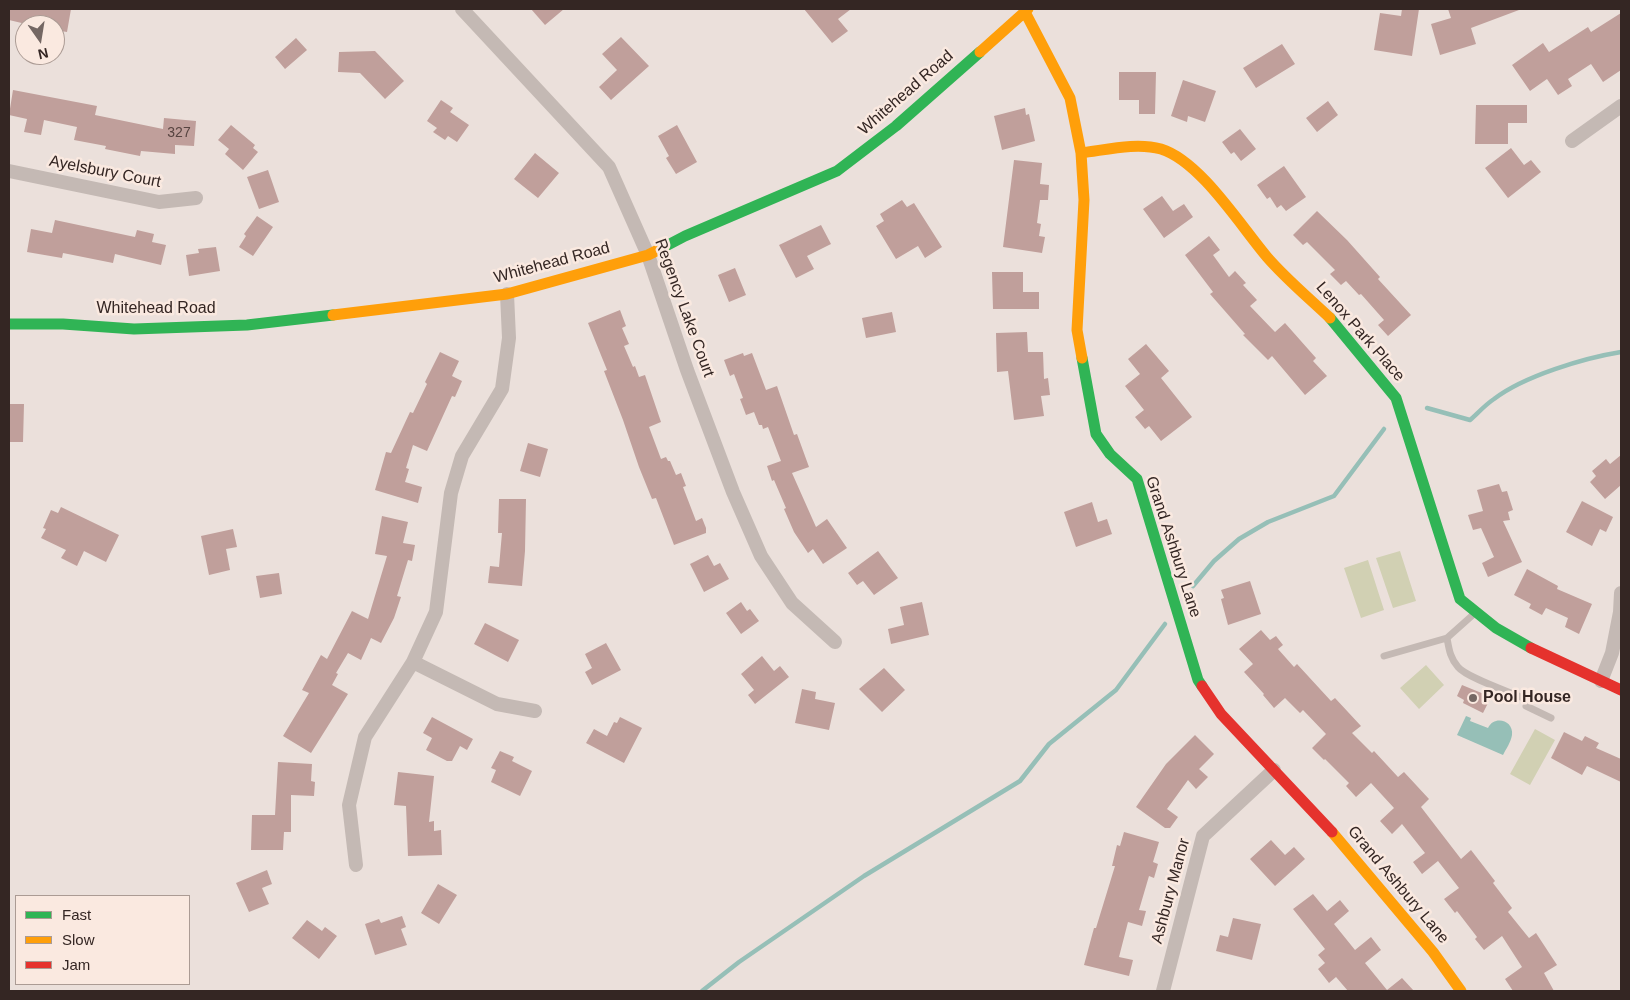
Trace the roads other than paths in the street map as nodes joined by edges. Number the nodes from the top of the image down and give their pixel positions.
1 (462, 9) edge
2 (1026, 11) edge
3 (1621, 106) edge
4 (1572, 140) dead end
5 (1081, 153) junction
6 (9, 171) edge
7 (196, 198) dead end
8 (648, 255) junction
9 (507, 294) junction
10 (9, 324) edge
11 (1621, 594) edge
12 (1475, 613) junction
13 (1447, 638) junction
14 (835, 642) dead end
15 (1384, 656) dead end
16 (413, 662) junction
17 (1601, 681) junction
18 (1621, 690) edge
19 (535, 711) dead end
20 (1551, 718) dead end
21 (1274, 770) junction
22 (356, 865) dead end
23 (1163, 991) edge
24 (1461, 991) edge

1 - 8 street, Regency Lake Court
2 - 5 street, Grand Ashbury Lane
2 - 8 street, Whitehead Road
3 - 4 street
5 - 12 street, Lenox Park Place
5 - 21 street, Grand Ashbury Lane
6 - 7 street, Ayelsbury Court
8 - 9 street, Whitehead Road
8 - 14 street, Regency Lake Court
9 - 10 street, Whitehead Road
9 - 16 street
11 - 17 street
12 - 13 lane
12 - 17 street, Lenox Park Place
13 - 15 lane
13 - 20 lane
16 - 19 street
16 - 22 street
17 - 18 street, Lenox Park Place
21 - 23 street, Ashbury Manor
21 - 24 street, Grand Ashbury Lane

